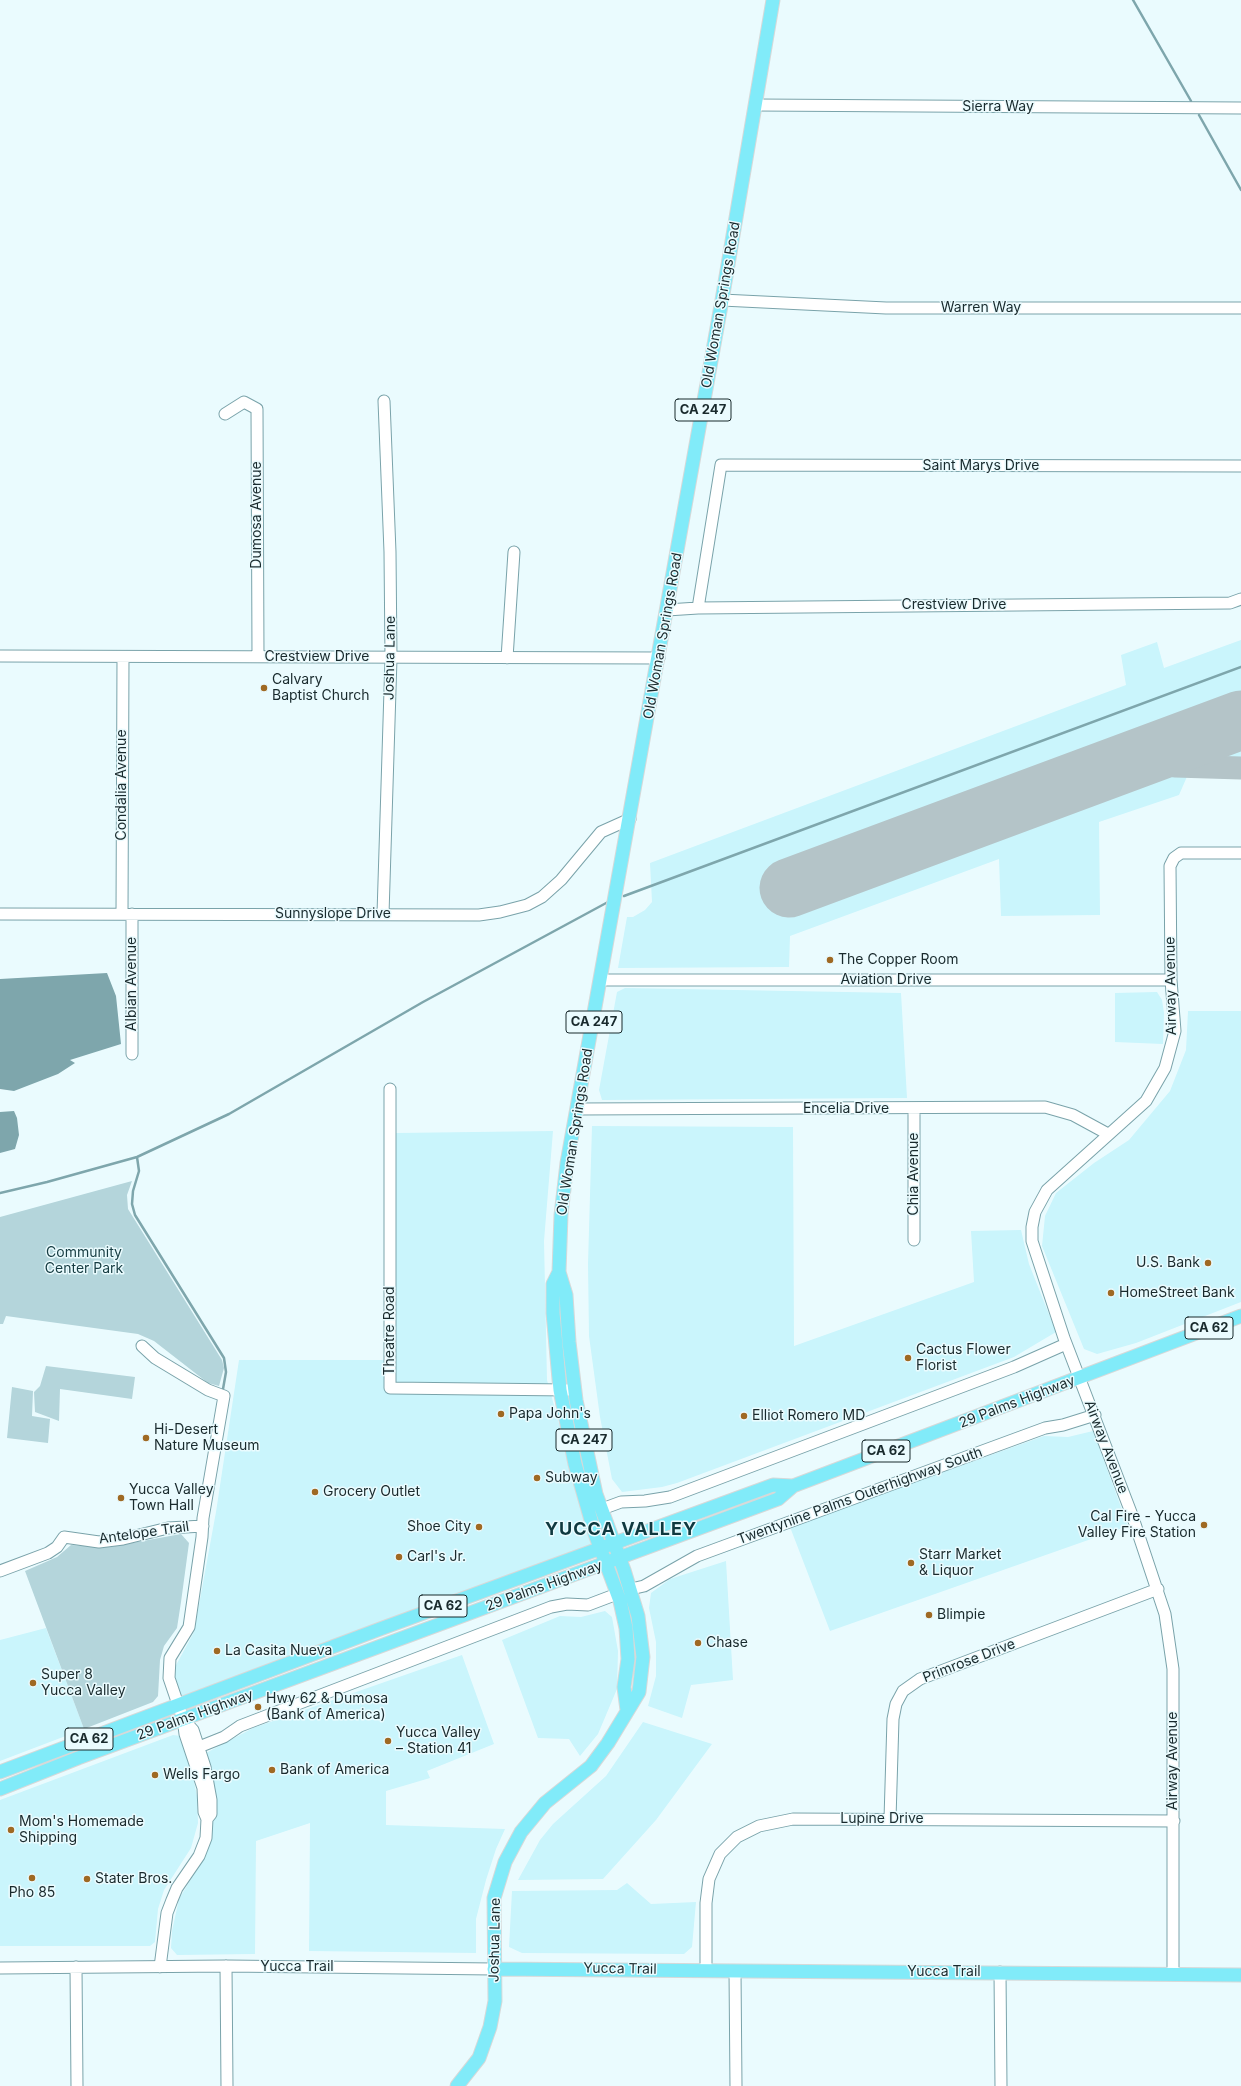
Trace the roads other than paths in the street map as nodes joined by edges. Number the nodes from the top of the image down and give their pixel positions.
1 (772, 0) edge
2 (756, 105) junction
3 (1241, 108) edge
4 (722, 300) junction
5 (1241, 308) edge
6 (384, 401) dead end
7 (225, 414) dead end
8 (1241, 466) edge
9 (514, 552) dead end
10 (1241, 599) edge
11 (698, 608) junction
12 (667, 610) junction
13 (0, 656) edge
14 (123, 657) junction
15 (258, 657) junction
16 (391, 658) junction
17 (507, 658) junction
18 (659, 658) junction
19 (630, 819) junction
20 (1241, 853) edge
21 (0, 914) edge
22 (127, 914) junction
23 (382, 914) junction
24 (601, 980) junction
25 (1171, 980) junction
26 (132, 1054) dead end
27 (390, 1089) dead end
28 (914, 1108) junction
29 (578, 1109) junction
30 (1108, 1134) junction
31 (914, 1240) dead end
32 (559, 1272) junction
33 (1241, 1316) edge
34 (1066, 1344) junction
35 (142, 1346) dead end
36 (1079, 1378) junction
37 (560, 1390) junction
38 (574, 1390) junction
39 (1095, 1415) junction
40 (793, 1486) junction
41 (602, 1509) junction
42 (203, 1526) junction
43 (614, 1544) junction
44 (601, 1548) junction
45 (620, 1558) junction
46 (607, 1563) junction
47 (0, 1571) edge
48 (1158, 1589) junction
49 (631, 1590) junction
50 (617, 1594) junction
51 (178, 1706) junction
52 (627, 1710) junction
53 (183, 1719) junction
54 (199, 1747) junction
55 (0, 1772) edge
56 (0, 1788) edge
57 (207, 1819) junction
58 (890, 1819) junction
59 (1174, 1820) junction
60 (226, 1966) junction
61 (76, 1967) junction
62 (160, 1967) junction
63 (0, 1968) edge
64 (494, 1969) junction
65 (706, 1970) junction
66 (735, 1971) junction
67 (1000, 1972) junction
68 (1173, 1974) junction
69 (1241, 1975) edge
70 (77, 2086) edge
71 (227, 2086) edge
72 (457, 2086) edge
73 (736, 2086) edge
74 (1001, 2086) edge

1 - 2 main road, Old Woman Springs Road / CA 247
2 - 3 street, Sierra Way
2 - 4 main road, Old Woman Springs Road / CA 247
4 - 5 street, Warren Way
4 - 12 main road, Old Woman Springs Road / CA 247
6 - 16 street, Joshua Lane
7 - 15 street, Dumosa Avenue
8 - 11 street, Saint Marys Drive
9 - 17 street
10 - 11 street, Crestview Drive
11 - 12 street, Crestview Drive
12 - 18 main road, Old Woman Springs Road / CA 247
13 - 14 street, Crestview Drive
14 - 15 street, Crestview Drive
14 - 22 street, Condalia Avenue
15 - 16 street, Crestview Drive
16 - 17 street, Crestview Drive
16 - 23 street, Joshua Lane
17 - 18 street, Crestview Drive
18 - 19 main road, Old Woman Springs Road / CA 247
19 - 23 street, Sunnyslope Drive
19 - 24 main road, Old Woman Springs Road / CA 247
20 - 25 street, Airway Avenue
21 - 22 street, Sunnyslope Drive
22 - 23 street, Sunnyslope Drive
22 - 26 street, Albian Avenue
24 - 25 street, Aviation Drive
24 - 29 main road, Old Woman Springs Road / CA 247
25 - 30 street, Airway Avenue
27 - 37 street, Theatre Road
28 - 29 street, Encelia Drive
28 - 30 street, Encelia Drive
28 - 31 street, Chia Avenue
29 - 32 main road, Old Woman Springs Road / CA 247
30 - 34 street, Airway Avenue
32 - 37 main road, Old Woman Springs Road / CA 247
32 - 38 main road, Old Woman Springs Road / CA 247
33 - 36 main road, 29 Palms Highway / CA 62
34 - 36 street, Airway Avenue
34 - 41 street
35 - 42 street
36 - 39 street, Airway Avenue
36 - 40 main road, 29 Palms Highway / CA 62
37 - 38 street, Theatre Road
37 - 44 main road, Old Woman Springs Road / CA 247
38 - 41 main road, Old Woman Springs Road / CA 247
39 - 48 street, Airway Avenue
39 - 49 street, Twentynine Palms Outerhighway South
40 - 43 main road, 29 Palms Highway / CA 62
40 - 45 main road, 29 Palms Highway / CA 62
41 - 43 main road, Old Woman Springs Road / CA 247
42 - 47 street, Antelope Trail
42 - 51 street
43 - 44 main road, 29 Palms Highway / CA 62
43 - 45 main road, Old Woman Springs Road / CA 247
44 - 46 main road, Old Woman Springs Road / CA 247
44 - 51 main road, 29 Palms Highway / CA 62
45 - 46 main road, 29 Palms Highway / CA 62
45 - 49 main road, Joshua Lane
46 - 50 main road
46 - 53 main road, 29 Palms Highway / CA 62
48 - 58 street, Primrose Drive
48 - 59 street, Airway Avenue
49 - 52 main road, Joshua Lane
50 - 52 main road
50 - 54 street
51 - 53 street
51 - 55 main road, 29 Palms Highway / CA 62
52 - 64 main road, Joshua Lane
53 - 54 street
53 - 56 main road, 29 Palms Highway / CA 62
53 - 57 street
54 - 57 street
57 - 62 street
58 - 59 street, Lupine Drive
58 - 65 street, Lupine Drive
59 - 68 street, Airway Avenue
60 - 62 street, Yucca Trail
60 - 64 street, Yucca Trail
60 - 71 street
61 - 62 street, Yucca Trail
61 - 63 street, Yucca Trail
61 - 70 street
64 - 65 main road, Yucca Trail
64 - 72 main road, Joshua Lane
65 - 66 main road, Yucca Trail
66 - 67 main road, Yucca Trail
66 - 73 street
67 - 68 main road, Yucca Trail
67 - 74 street
68 - 69 main road, Yucca Trail

